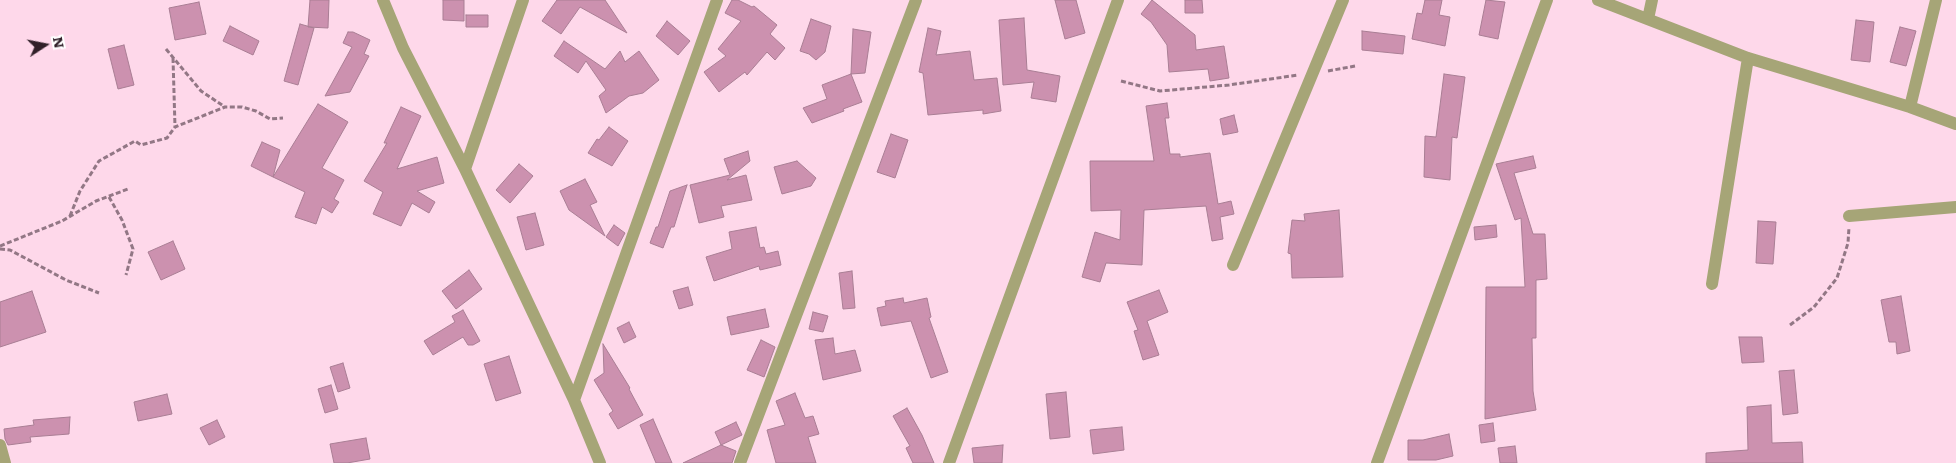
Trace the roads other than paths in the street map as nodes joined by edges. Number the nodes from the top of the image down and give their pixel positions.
1 (383, 0) edge
2 (523, 0) edge
3 (717, 0) edge
4 (916, 0) edge
5 (1118, 0) edge
6 (1343, 0) edge
7 (1548, 0) edge
8 (1598, 0) edge
9 (1652, 0) edge
10 (1936, 0) edge
11 (1648, 19) junction
12 (1748, 58) junction
13 (1910, 108) junction
14 (1956, 124) edge
15 (465, 169) junction
16 (1956, 207) edge
17 (1849, 216) road end
18 (1232, 265) dead end
19 (1712, 284) dead end
20 (574, 400) junction
21 (0, 445) edge
22 (5, 463) edge
23 (600, 463) edge
24 (740, 463) edge
25 (949, 463) edge
26 (1377, 463) edge

1 - 15 street
2 - 15 street
3 - 20 street
4 - 24 street
5 - 25 street
6 - 18 street
7 - 26 street
8 - 11 street
9 - 11 street
10 - 13 street
11 - 12 street
12 - 13 street
12 - 19 street
13 - 14 street
15 - 20 street
16 - 17 street
20 - 23 street
21 - 22 street

